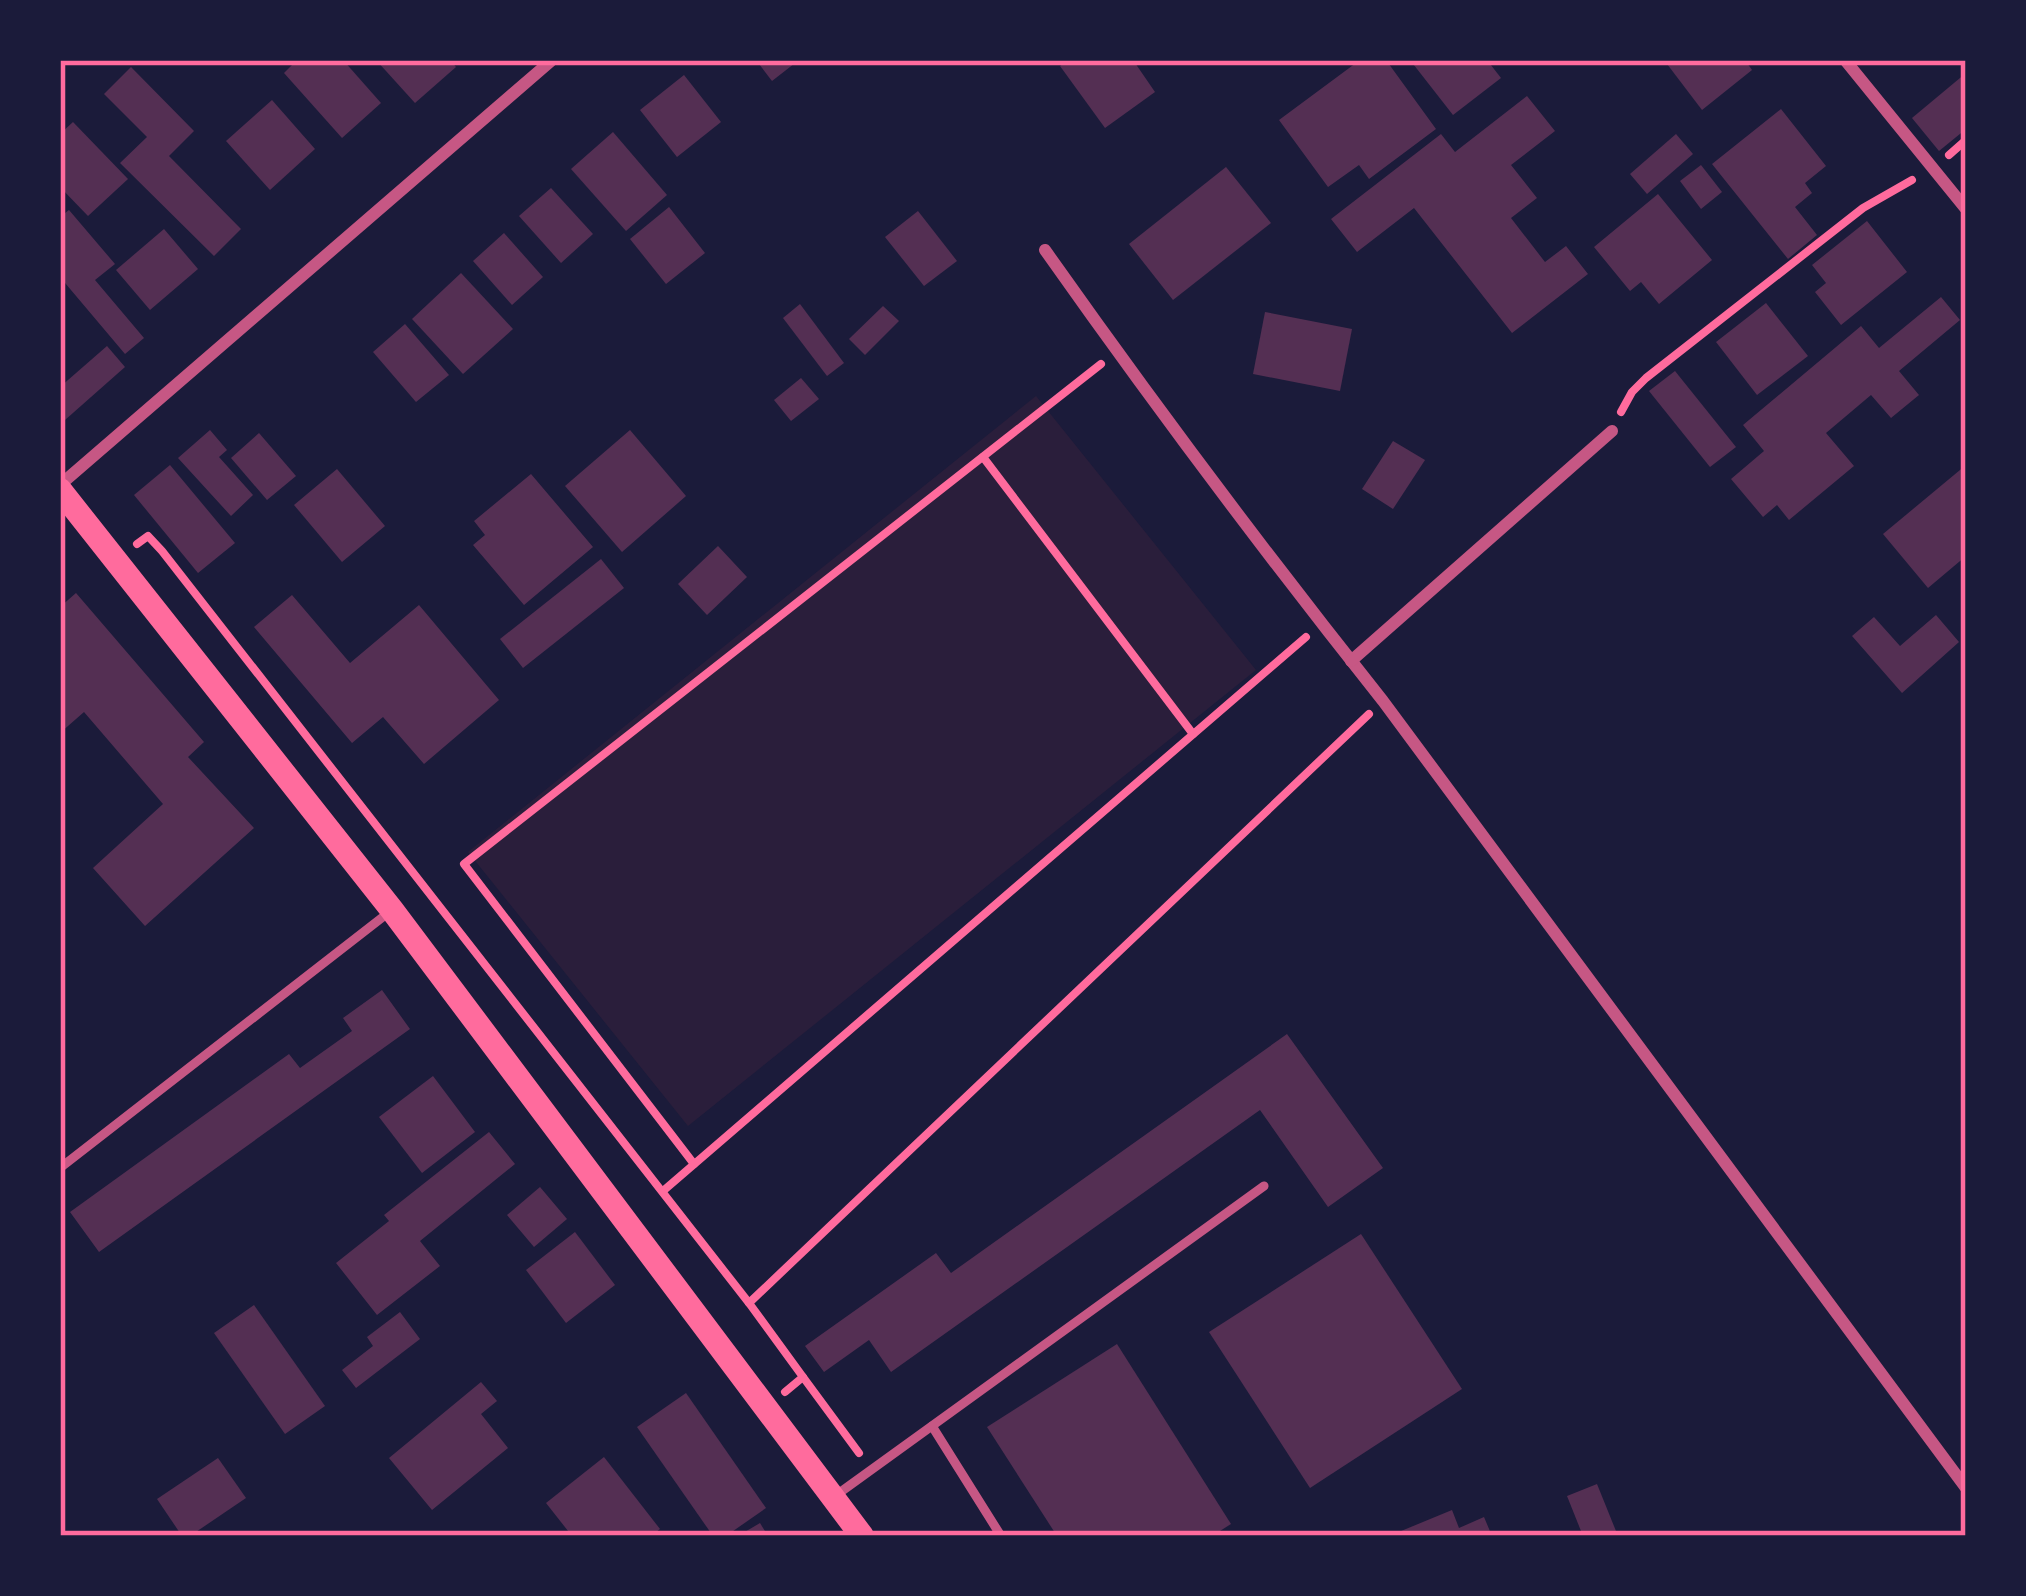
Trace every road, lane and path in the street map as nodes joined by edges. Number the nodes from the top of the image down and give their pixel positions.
1 (552, 60) edge
2 (1845, 60) edge
3 (1966, 140) edge
4 (1933, 169) junction
5 (1966, 209) edge
6 (1045, 250) dead end
7 (1117, 352) junction
8 (1612, 431) joint
9 (983, 457) junction
10 (60, 487) edge
11 (118, 561) junction
12 (1321, 625) junction
13 (1351, 661) junction
14 (1383, 701) junction
15 (1193, 734) junction
16 (392, 910) junction
17 (694, 1163) junction
18 (60, 1168) edge
19 (1264, 1186) dead end
20 (663, 1191) junction
21 (749, 1303) junction
22 (803, 1378) junction
23 (767, 1406) junction
24 (932, 1426) junction
25 (872, 1470) junction
26 (1966, 1488) edge
27 (835, 1496) junction
28 (862, 1536) edge
29 (1001, 1536) edge

1 - 10 street
2 - 4 street
3 - 4 path
4 - 5 street
4 - 8 path
6 - 7 street
7 - 9 path
7 - 12 street
8 - 13 street
9 - 15 path
9 - 17 path
10 - 11 main road
11 - 16 main road
11 - 20 path
12 - 13 street
12 - 15 path
13 - 14 street
14 - 21 path
14 - 26 street
15 - 17 path
16 - 18 lane
16 - 23 main road
17 - 20 path
19 - 24 lane
20 - 21 path
21 - 22 path
22 - 23 path
22 - 25 path
23 - 27 main road
24 - 25 lane
24 - 29 lane
25 - 27 lane
27 - 28 main road

